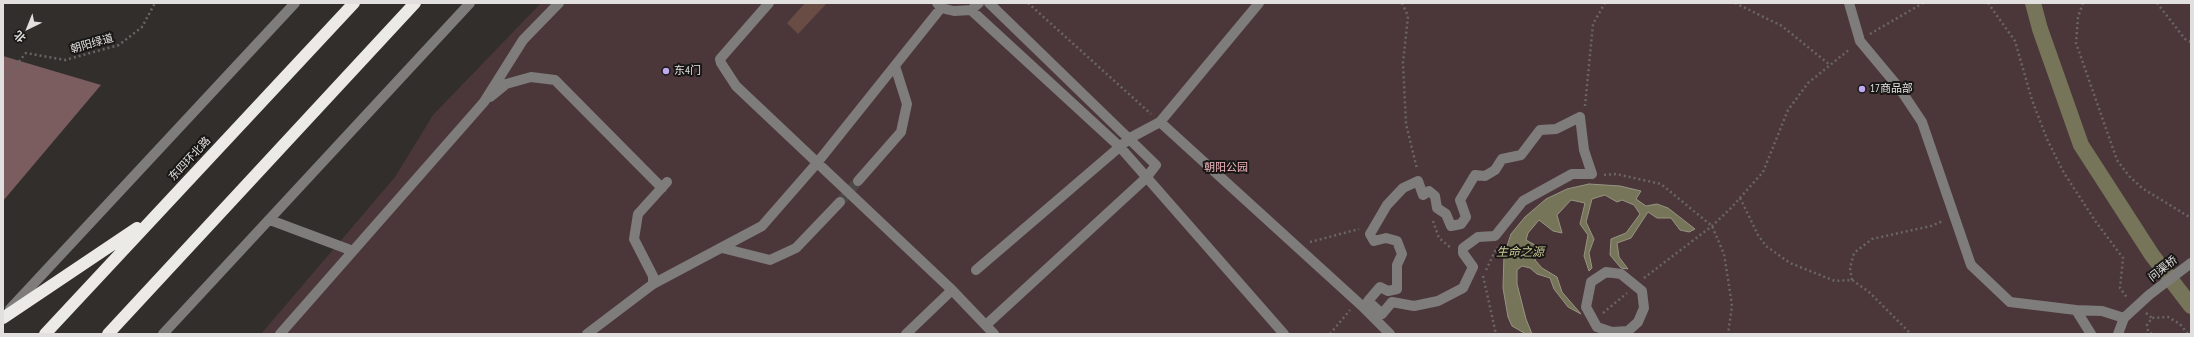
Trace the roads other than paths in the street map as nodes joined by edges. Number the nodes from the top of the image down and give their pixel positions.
1 (295, 3) edge
2 (354, 3) edge
3 (416, 3) edge
4 (470, 3) edge
5 (560, 3) edge
6 (769, 3) edge
7 (978, 3) edge
8 (989, 3) edge
9 (1259, 3) edge
10 (1849, 3) edge
11 (939, 5) edge
12 (970, 10) junction
13 (895, 66) junction
14 (484, 102) junction
15 (1160, 122) junction
16 (1130, 138) junction
17 (1120, 147) junction
18 (817, 162) junction
19 (1146, 178) junction
20 (858, 181) tunnel mouth
21 (840, 202) tunnel mouth
22 (154, 216) junction
23 (270, 220) junction
24 (722, 248) junction
25 (353, 251) junction
26 (2191, 263) edge
27 (1473, 267) joint
28 (976, 270) dead end
29 (653, 284) junction
30 (1636, 285) joint
31 (952, 290) junction
32 (2076, 310) junction
33 (3, 318) edge
34 (2124, 318) junction
35 (986, 325) junction
36 (1277, 332) edge
37 (46, 334) edge
38 (108, 334) edge
39 (163, 334) edge
40 (280, 334) edge
41 (587, 334) edge
42 (906, 334) edge
43 (994, 334) edge
44 (1390, 334) edge
45 (2091, 334) edge
46 (2118, 334) edge

1 - 33 street
2 - 22 highway, 东四环北路
3 - 38 highway
4 - 23 street
5 - 14 street
6 - 18 street
7 - 12 street
8 - 16 street
9 - 15 street
10 - 32 street
11 - 12 street
11 - 13 street
12 - 17 street
13 - 18 street
13 - 20 street
14 - 25 street
14 - 29 street
15 - 16 street
15 - 44 street
16 - 17 street
16 - 19 street
17 - 19 street
17 - 28 street
18 - 24 street
18 - 31 street
19 - 35 street
19 - 36 street
21 - 24 street
22 - 33 highway
22 - 37 highway, 东四环北路
23 - 25 street
23 - 39 street
24 - 29 street
25 - 40 street
26 - 34 street, 问渠桥
27 - 27 street
29 - 41 street
30 - 30 street
31 - 35 street
31 - 42 street
32 - 34 street
32 - 45 street
34 - 46 street
35 - 43 street

